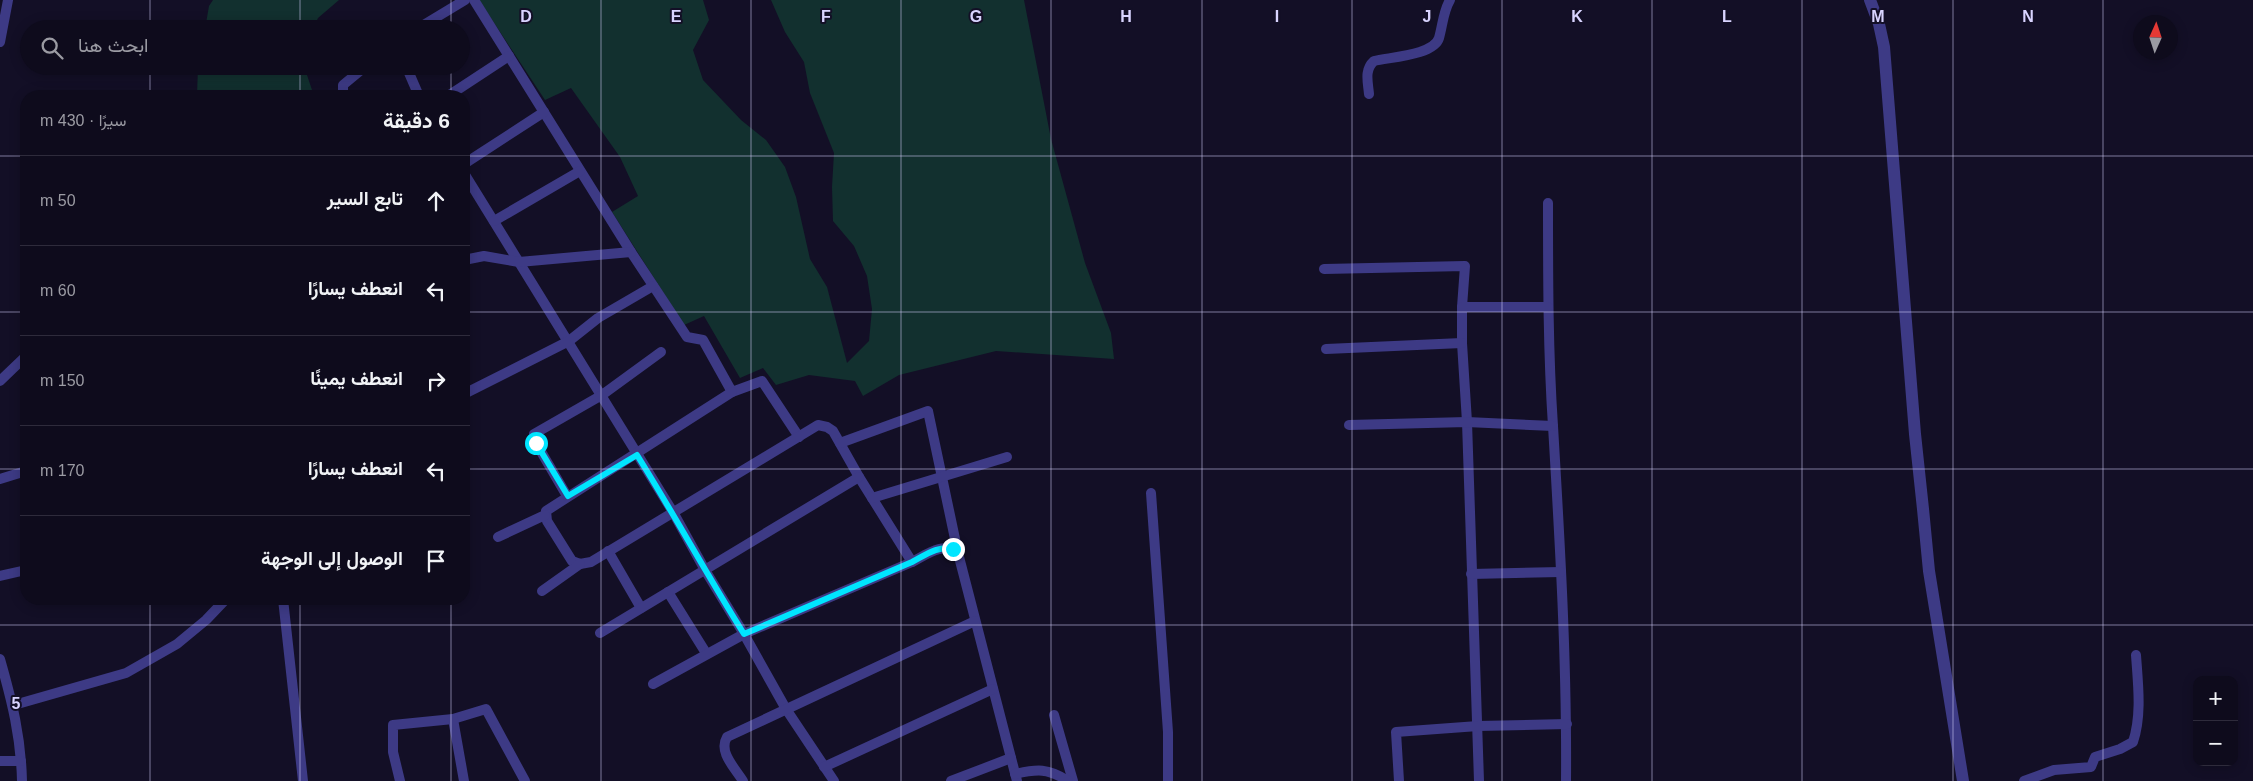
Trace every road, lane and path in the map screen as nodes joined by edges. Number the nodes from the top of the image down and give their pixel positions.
1 (8, 0) edge
2 (466, 0) edge
3 (474, 0) edge
4 (1450, 0) edge
5 (1870, 0) edge
6 (432, 20) edge
7 (0, 42) edge
8 (509, 56) junction
9 (356, 75) edge
10 (410, 75) edge
11 (344, 90) edge
12 (416, 90) edge
13 (457, 90) edge
14 (1369, 94) dead end
15 (544, 112) junction
16 (470, 160) edge
17 (580, 171) junction
18 (470, 183) edge
19 (1548, 203) dead end
20 (494, 221) junction
21 (631, 252) junction
22 (470, 259) edge
23 (519, 262) junction
24 (1324, 269) dead end
25 (653, 286) junction
26 (1462, 307) junction
27 (1548, 307) junction
28 (569, 341) junction
29 (1462, 343) junction
30 (1326, 349) dead end
31 (661, 352) dead end
32 (20, 362) edge
33 (0, 381) edge
34 (470, 391) edge
35 (732, 392) junction
36 (602, 395) junction
37 (1468, 422) junction
38 (1349, 425) dead end
39 (1553, 426) junction
40 (799, 437) junction
41 (840, 442) junction
42 (637, 455) junction
43 (1007, 457) dead end
44 (20, 473) edge
45 (859, 477) junction
46 (942, 478) junction
47 (0, 480) edge
48 (1151, 493) dead end
49 (568, 496) junction
50 (872, 498) junction
51 (673, 512) junction
52 (545, 515) junction
53 (498, 538) dead end
54 (608, 552) junction
55 (958, 553) junction
56 (912, 562) junction
57 (580, 564) junction
58 (705, 570) junction
59 (20, 571) edge
60 (1561, 572) junction
61 (1471, 574) junction
62 (0, 576) edge
63 (542, 591) dead end
64 (668, 592) junction
65 (220, 605) edge
66 (284, 605) edge
67 (641, 608) junction
68 (975, 621) junction
69 (600, 632) dead end
70 (744, 634) junction
71 (706, 653) junction
72 (2136, 656) dead end
73 (0, 659) edge
74 (653, 684) dead end
75 (993, 689) junction
76 (14, 705) junction
77 (786, 709) junction
78 (1054, 715) dead end
79 (453, 719) junction
80 (1567, 724) junction
81 (1478, 726) junction
82 (1011, 758) junction
83 (21, 761) junction
84 (0, 762) edge
85 (824, 766) junction
86 (1016, 778) edge
87 (22, 781) edge
88 (303, 781) edge
89 (400, 781) edge
90 (464, 781) edge
91 (525, 781) edge
92 (744, 781) edge
93 (834, 781) edge
94 (951, 781) edge
95 (1068, 781) edge
96 (1073, 781) edge
97 (1168, 781) edge
98 (1399, 781) edge
99 (1479, 781) edge
100 (1566, 781) edge
101 (1963, 781) edge
102 (2024, 781) edge

1 - 7 street
2 - 6 street
3 - 8 street
4 - 14 street
5 - 101 street
8 - 13 street
8 - 15 street
9 - 11 street
10 - 12 street
15 - 16 street
15 - 17 street
17 - 20 street
17 - 21 street
18 - 20 street
19 - 27 street
20 - 23 street
21 - 23 street
21 - 25 street
22 - 23 street
23 - 28 street
24 - 26 street
25 - 28 street
25 - 35 street
26 - 27 street
26 - 29 street
27 - 39 street
28 - 34 street
28 - 36 street
29 - 30 street
29 - 37 street
31 - 36 street
32 - 33 street
35 - 40 street
35 - 42 street
36 - 42 street
36 - 49 street
37 - 38 street
37 - 39 street
37 - 61 street
39 - 60 street
40 - 41 street
40 - 51 street
41 - 45 street
41 - 46 street
42 - 49 street
42 - 51 street
43 - 46 street
44 - 47 street
45 - 50 street
45 - 58 street
46 - 50 street
46 - 55 street
48 - 97 street
49 - 52 street
50 - 56 street
51 - 54 street
51 - 58 street
52 - 53 street
52 - 57 street
54 - 57 street
54 - 67 street
55 - 56 street
55 - 68 street
56 - 70 street
57 - 63 street
58 - 64 street
58 - 70 street
59 - 62 street
60 - 61 street
60 - 80 street
61 - 81 street
64 - 67 street
64 - 71 street
65 - 76 street
66 - 88 street
67 - 69 street
68 - 75 street
68 - 77 street
70 - 71 street
70 - 77 street
71 - 74 street
72 - 102 street
73 - 76 street
75 - 82 street
75 - 85 street
76 - 83 street
77 - 85 street
77 - 92 street
78 - 96 street
79 - 89 street
79 - 90 street
79 - 91 street
80 - 81 street
80 - 100 street
81 - 98 street
81 - 99 street
82 - 86 street
82 - 94 street
83 - 84 street
83 - 87 street
85 - 93 street
86 - 95 street

